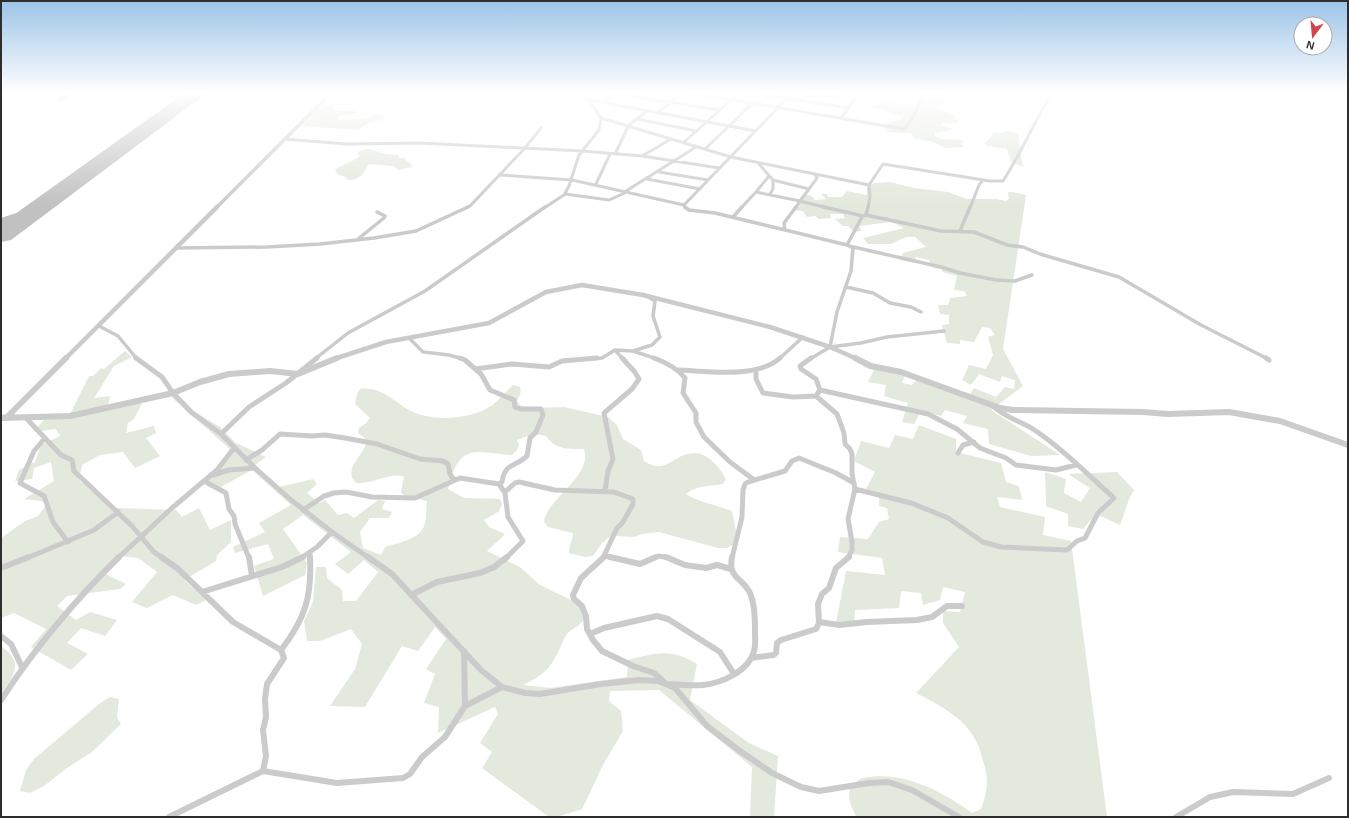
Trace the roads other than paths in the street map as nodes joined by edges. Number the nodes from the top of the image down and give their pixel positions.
1 (293, 130) edge
2 (539, 130) edge
3 (599, 130) edge
4 (627, 130) edge
5 (645, 130) edge
6 (694, 130) edge
7 (725, 130) edge
8 (752, 130) edge
9 (1031, 130) edge
10 (698, 131) joint
11 (756, 131) joint
12 (284, 139) junction
13 (671, 139) junction
14 (683, 142) junction
15 (696, 147) junction
16 (525, 148) junction
17 (705, 149) junction
18 (583, 151) junction
19 (610, 154) junction
20 (615, 154) junction
21 (642, 156) junction
22 (731, 157) junction
23 (675, 161) junction
24 (758, 163) junction
25 (719, 168) junction
26 (658, 172) junction
27 (816, 174) junction
28 (500, 175) junction
29 (769, 176) junction
30 (647, 179) junction
31 (572, 180) junction
32 (708, 180) junction
33 (773, 180) junction
34 (983, 180) junction
35 (596, 184) junction
36 (869, 185) junction
37 (700, 189) junction
38 (809, 189) junction
39 (626, 192) junction
40 (756, 192) junction
41 (565, 194) junction
42 (770, 194) junction
43 (800, 201) junction
44 (684, 205) junction
45 (377, 212) dead end
46 (864, 215) junction
47 (733, 218) junction
48 (785, 230) junction
49 (960, 231) junction
50 (358, 239) junction
51 (848, 246) junction
52 (176, 248) junction
53 (1032, 275) dead end
54 (846, 287) junction
55 (644, 294) junction
56 (921, 312) dead end
57 (99, 326) junction
58 (944, 331) dead end
59 (803, 337) junction
60 (409, 338) junction
61 (830, 347) junction
62 (615, 350) junction
63 (633, 351) junction
64 (1269, 360) dead end
65 (474, 369) junction
66 (678, 370) junction
67 (756, 370) junction
68 (298, 374) junction
69 (820, 390) junction
70 (173, 393) junction
71 (816, 396) junction
72 (993, 406) junction
73 (4, 418) edge
74 (26, 418) junction
75 (221, 434) junction
76 (45, 438) junction
77 (974, 442) junction
78 (1348, 445) edge
79 (234, 448) junction
80 (958, 453) dead end
81 (246, 460) junction
82 (1076, 465) junction
83 (254, 468) junction
84 (212, 476) junction
85 (753, 479) junction
86 (454, 480) junction
87 (204, 482) junction
88 (500, 484) junction
89 (855, 486) junction
90 (606, 491) junction
91 (505, 492) junction
92 (303, 510) junction
93 (118, 512) junction
94 (332, 532) junction
95 (140, 536) junction
96 (68, 542) junction
97 (310, 553) junction
98 (605, 556) junction
99 (1, 568) edge
100 (731, 569) junction
101 (252, 576) junction
102 (202, 592) junction
103 (411, 595) junction
104 (962, 606) dead end
105 (819, 622) junction
106 (590, 634) junction
107 (1, 636) edge
108 (281, 650) junction
109 (464, 651) junction
110 (751, 658) junction
111 (22, 667) junction
112 (734, 674) junction
113 (666, 684) junction
114 (502, 687) junction
115 (1, 700) edge
116 (465, 706) junction
117 (263, 771) junction
118 (1329, 778) dead end
119 (169, 817) edge
120 (959, 817) edge
121 (1176, 817) edge

1 - 12 street
2 - 16 street
3 - 18 street
4 - 20 street
5 - 13 street
6 - 10 street
7 - 17 street
8 - 11 street
9 - 34 street
10 - 14 street
11 - 22 street
12 - 16 street
12 - 52 street
13 - 14 street
13 - 21 street
14 - 15 street
15 - 17 street
15 - 23 street
16 - 18 street
16 - 28 street
17 - 22 street
18 - 19 street
18 - 31 street
19 - 20 street
19 - 35 street
20 - 21 street
21 - 23 street
22 - 24 street
22 - 25 street
23 - 25 street
23 - 26 street
24 - 27 street
24 - 29 street
25 - 32 street
26 - 30 street
26 - 32 street
27 - 36 street
27 - 38 street
28 - 31 street
28 - 50 street
29 - 33 street
29 - 40 street
30 - 37 street
30 - 39 street
31 - 35 street
31 - 41 street
32 - 37 street
33 - 38 street
33 - 42 street
34 - 36 street
34 - 49 street
35 - 39 street
36 - 46 street
37 - 44 street
38 - 43 street
39 - 41 street
39 - 44 street
40 - 42 street
40 - 47 street
41 - 68 street
42 - 43 street
43 - 46 street
43 - 48 street
44 - 47 street
45 - 50 street
46 - 49 street
46 - 51 street
47 - 48 street
48 - 51 street
49 - 64 street
50 - 52 street
51 - 53 street
51 - 54 street
52 - 57 street
54 - 56 street
54 - 61 street
55 - 59 street
55 - 60 street
55 - 63 street
57 - 70 street
57 - 73 street
58 - 61 street
59 - 61 street
59 - 67 street
60 - 65 street
60 - 68 street
61 - 69 street
61 - 72 street
62 - 63 street
62 - 65 street
62 - 90 street
63 - 66 street
65 - 88 street
66 - 67 street
66 - 85 street
67 - 71 street
68 - 70 street
68 - 75 street
69 - 71 street
69 - 77 street
70 - 74 street
70 - 75 street
71 - 89 street
72 - 78 street
72 - 82 street
73 - 74 street
74 - 76 street
75 - 79 street
76 - 93 street
76 - 96 street
77 - 80 street
77 - 82 street
79 - 81 street
79 - 84 street
81 - 83 street
81 - 86 street
82 - 89 street
83 - 84 street
83 - 92 street
84 - 87 street
85 - 89 street
85 - 100 street
86 - 88 street
86 - 92 street
87 - 95 street
87 - 101 street
88 - 91 street
89 - 105 street
90 - 91 street
90 - 98 street
91 - 103 street
92 - 94 street
93 - 95 street
93 - 96 street
94 - 97 street
94 - 103 street
95 - 102 street
95 - 111 street
96 - 99 street
97 - 101 street
97 - 108 street
98 - 100 street
98 - 106 street
100 - 110 street
101 - 102 street
102 - 108 street
103 - 109 street
104 - 105 street
105 - 110 street
106 - 112 street
106 - 113 street
107 - 111 street
108 - 117 street
109 - 114 street
109 - 116 street
110 - 112 street
111 - 115 street
112 - 113 street
113 - 114 street
113 - 120 street
114 - 116 street
116 - 117 street
117 - 119 street
118 - 121 street

